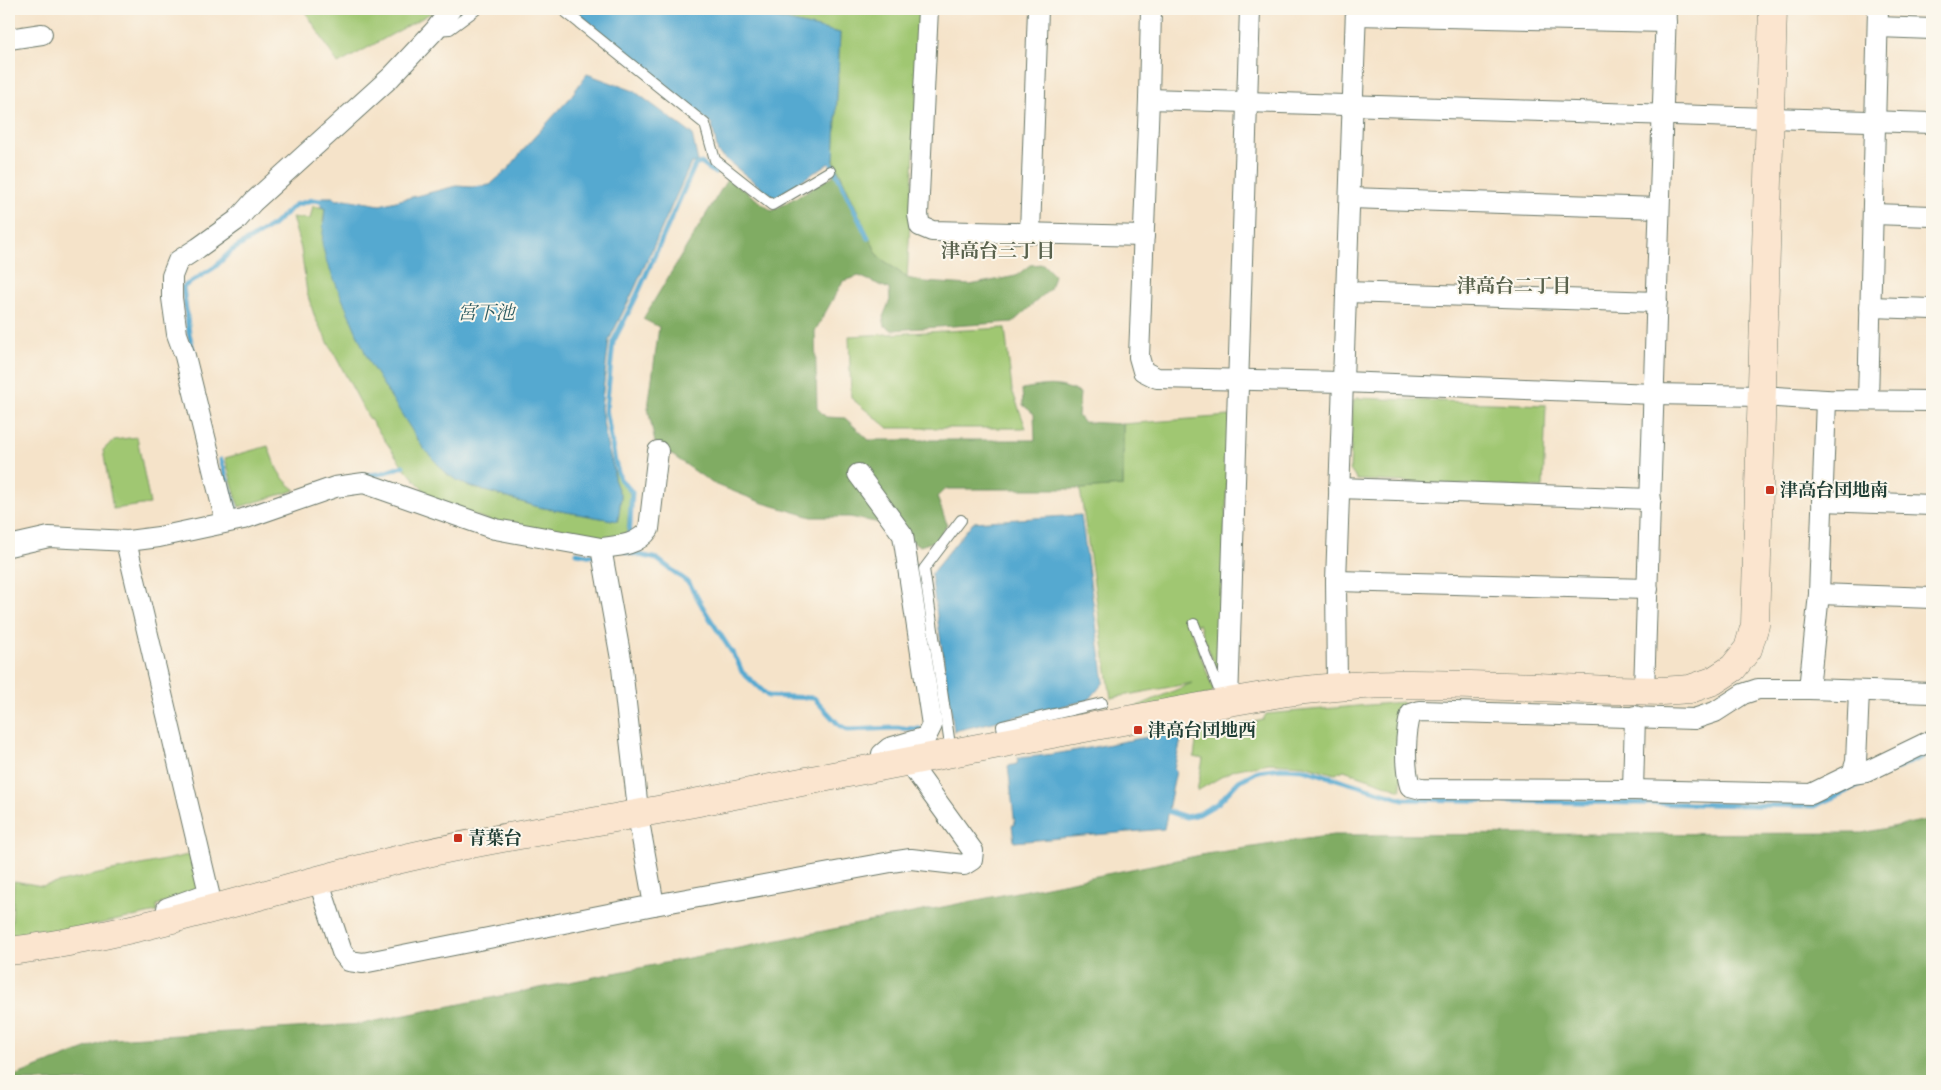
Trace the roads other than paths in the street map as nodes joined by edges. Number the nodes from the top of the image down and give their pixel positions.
1 (450, 9) edge
2 (478, 9) edge
3 (562, 9) edge
4 (928, 9) edge
5 (1038, 9) edge
6 (1151, 9) edge
7 (1250, 9) edge
8 (1773, 9) edge
9 (1356, 12) edge
10 (1666, 15) edge
11 (1878, 18) edge
12 (1932, 29) edge
13 (435, 30) junction
14 (42, 34) dead end
15 (9, 40) edge
16 (1149, 99) junction
17 (1246, 104) junction
18 (1353, 106) junction
19 (1662, 114) junction
20 (1770, 118) junction
21 (1875, 122) junction
22 (1932, 123) edge
23 (830, 171) dead end
24 (1350, 198) junction
25 (1659, 208) junction
26 (1873, 214) junction
27 (1932, 216) edge
28 (1030, 232) junction
29 (1144, 236) junction
30 (1346, 292) junction
31 (1657, 302) junction
32 (1870, 307) junction
33 (1932, 309) edge
34 (1237, 380) junction
35 (1342, 382) junction
36 (1654, 394) junction
37 (1760, 396) junction
38 (1826, 400) junction
39 (1868, 400) junction
40 (1932, 402) edge
41 (658, 451) dead end
42 (858, 474) dead end
43 (1339, 488) junction
44 (1651, 498) junction
45 (1822, 501) junction
46 (1932, 505) edge
47 (961, 520) dead end
48 (233, 521) junction
49 (128, 545) junction
50 (9, 546) edge
51 (602, 554) junction
52 (1336, 581) junction
53 (1648, 589) junction
54 (1819, 594) junction
55 (1932, 598) edge
56 (1194, 624) dead end
57 (1337, 687) junction
58 (1809, 689) junction
59 (1644, 691) junction
60 (1859, 692) junction
61 (1932, 693) edge
62 (1228, 702) junction
63 (1102, 703) dead end
64 (1635, 716) junction
65 (1932, 740) edge
66 (1005, 743) junction
67 (952, 752) junction
68 (896, 763) junction
69 (1852, 774) junction
70 (1634, 790) junction
71 (638, 814) junction
72 (318, 879) junction
73 (654, 905) junction
74 (170, 920) junction
75 (9, 951) edge

1 - 13 street
2 - 13 lane
3 - 23 lane
4 - 28 street
5 - 28 street
6 - 16 street
7 - 17 street
8 - 20 street
9 - 10 street
9 - 18 street
10 - 19 street
11 - 12 street
11 - 21 street
13 - 48 street
14 - 15 street
16 - 17 street
16 - 29 street
17 - 18 street
17 - 34 street
18 - 19 street
18 - 24 street
19 - 20 street
19 - 25 street
20 - 21 street
20 - 37 street
21 - 22 street
21 - 26 street
24 - 25 street
24 - 30 street
25 - 31 street
26 - 27 street
26 - 32 street
28 - 29 street
29 - 34 street
30 - 31 street
30 - 35 street
31 - 36 street
32 - 33 street
32 - 39 street
34 - 35 street
34 - 62 street
35 - 36 street
35 - 43 street
36 - 37 street
36 - 44 street
37 - 38 street
37 - 59 street
38 - 39 street
38 - 45 street
39 - 40 street
41 - 51 street
42 - 68 street
43 - 44 street
43 - 52 street
44 - 53 street
45 - 46 street
45 - 54 street
47 - 67 lane
48 - 49 street
48 - 51 street
49 - 50 street
49 - 74 street
51 - 71 street
52 - 53 street
52 - 57 street
53 - 59 street
54 - 55 street
54 - 58 street
56 - 62 lane
57 - 59 street
57 - 62 street
58 - 60 street
58 - 64 street
60 - 61 street
60 - 69 street
62 - 66 street
63 - 66 lane
64 - 70 street
64 - 70 street
65 - 69 street
66 - 67 street
67 - 68 street
68 - 71 street
68 - 73 street
69 - 70 street
71 - 72 street
71 - 73 street
72 - 73 street
72 - 74 street
74 - 75 street

